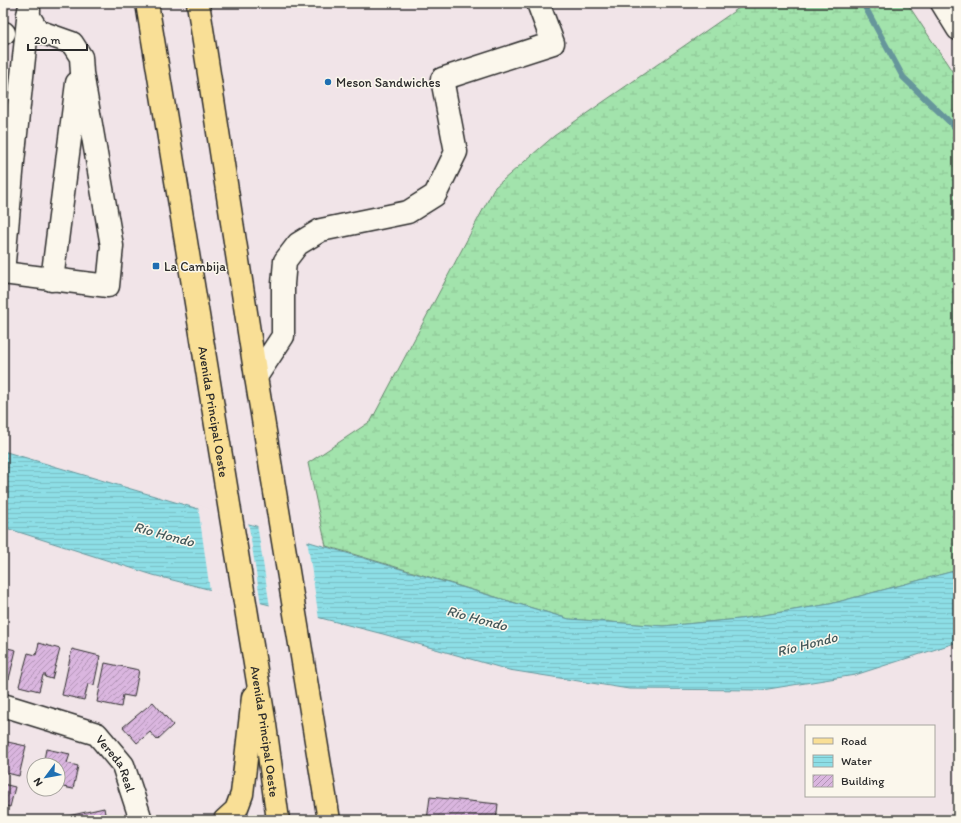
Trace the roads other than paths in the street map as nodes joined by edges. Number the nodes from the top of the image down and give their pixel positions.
1 (147, 3) edge
2 (198, 3) edge
3 (538, 3) edge
4 (942, 3) edge
5 (29, 9) edge
6 (958, 28) edge
7 (82, 74) junction
8 (8, 161) edge
9 (3, 274) edge
10 (52, 280) junction
11 (256, 377) junction
12 (256, 670) junction
13 (3, 705) edge
14 (141, 820) edge
15 (226, 820) edge
16 (278, 820) edge
17 (328, 820) edge

1 - 12 main road, Avenida Principal Oeste
2 - 11 main road
3 - 11 street
4 - 6 street
5 - 7 street
5 - 8 street
7 - 10 street
7 - 10 street
8 - 9 street
9 - 10 street
11 - 17 main road
12 - 15 main road
12 - 16 main road, Avenida Principal Oeste
13 - 14 street, Vereda Real

